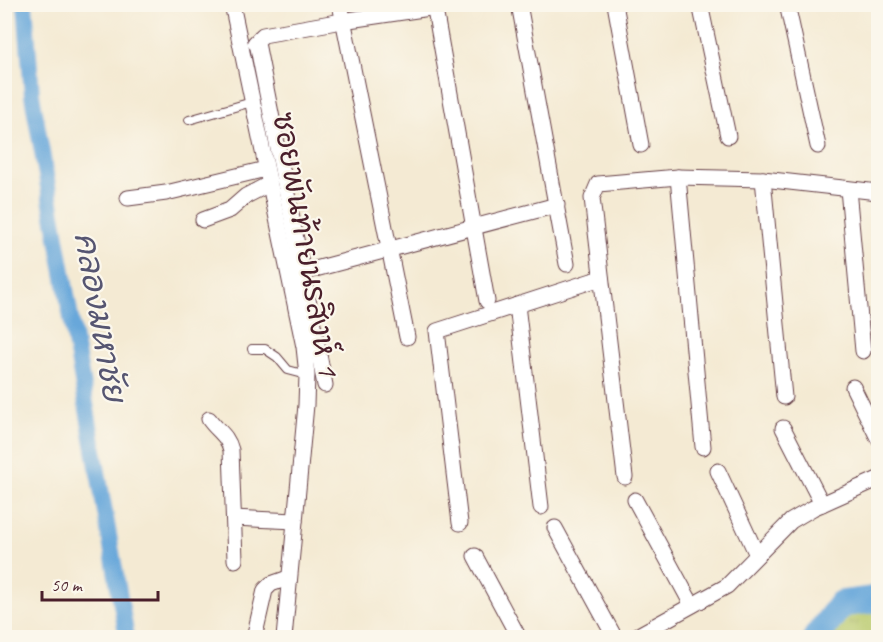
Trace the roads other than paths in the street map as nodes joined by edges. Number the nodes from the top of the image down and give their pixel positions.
1 (232, 4) edge
2 (340, 4) edge
3 (457, 4) edge
4 (519, 4) edge
5 (615, 4) edge
6 (700, 4) edge
7 (787, 4) edge
8 (435, 6) edge
9 (342, 21) junction
10 (252, 102) junction
11 (189, 120) dead end
12 (728, 136) dead end
13 (641, 145) dead end
14 (818, 146) dead end
15 (266, 169) junction
16 (678, 177) junction
17 (763, 179) junction
18 (269, 184) junction
19 (848, 189) junction
20 (879, 192) edge
21 (128, 198) dead end
22 (556, 205) junction
23 (203, 220) dead end
24 (474, 227) junction
25 (390, 249) junction
26 (567, 264) dead end
27 (304, 272) junction
28 (602, 278) junction
29 (487, 301) dead end
30 (517, 305) junction
31 (407, 337) dead end
32 (252, 349) dead end
33 (862, 351) dead end
34 (306, 375) junction
35 (325, 385) dead end
36 (853, 387) dead end
37 (784, 397) dead end
38 (209, 418) dead end
39 (783, 428) dead end
40 (879, 438) edge
41 (704, 447) dead end
42 (718, 471) dead end
43 (625, 477) dead end
44 (879, 479) edge
45 (635, 500) dead end
46 (822, 504) junction
47 (542, 507) dead end
48 (234, 518) junction
49 (295, 521) junction
50 (460, 524) dead end
51 (555, 528) dead end
52 (757, 555) junction
53 (475, 556) dead end
54 (235, 560) dead end
55 (288, 578) junction
56 (692, 605) junction
57 (254, 638) edge
58 (284, 638) edge
59 (519, 638) edge
60 (615, 638) edge
61 (633, 638) edge

1 - 10 street, ซอยพันท้ายนรสิงห์ 1
2 - 9 street
3 - 8 street
4 - 22 street
5 - 13 street
6 - 12 street
7 - 14 street
8 - 9 street
8 - 24 street
9 - 25 street
9 - 27 street
10 - 11 lane
10 - 15 street, ซอยพันท้ายนรสิงห์ 1
15 - 18 street, ซอยพันท้ายนรสิงห์ 1
15 - 21 street
16 - 17 street
16 - 28 street
16 - 41 street
17 - 19 street
17 - 37 street
18 - 23 street
18 - 34 street, ซอยพันท้ายนรสิงห์ 1
19 - 20 street
19 - 33 street
22 - 24 street
22 - 26 street
24 - 25 street
24 - 29 street
25 - 27 street
25 - 31 street
27 - 35 street
28 - 30 street
28 - 43 street
30 - 47 street
30 - 50 street
32 - 34 lane
34 - 49 street, ซอยพันท้ายนรสิงห์ 1
36 - 40 street
38 - 48 street
39 - 46 street
42 - 52 street
44 - 46 street
45 - 56 street
46 - 52 street
48 - 49 street
48 - 54 street
49 - 55 street, ซอยพันท้ายนรสิงห์ 1
51 - 60 street
52 - 56 street
53 - 59 street
55 - 57 street
55 - 58 street, ซอยพันท้ายนรสิงห์ 1
56 - 61 street

